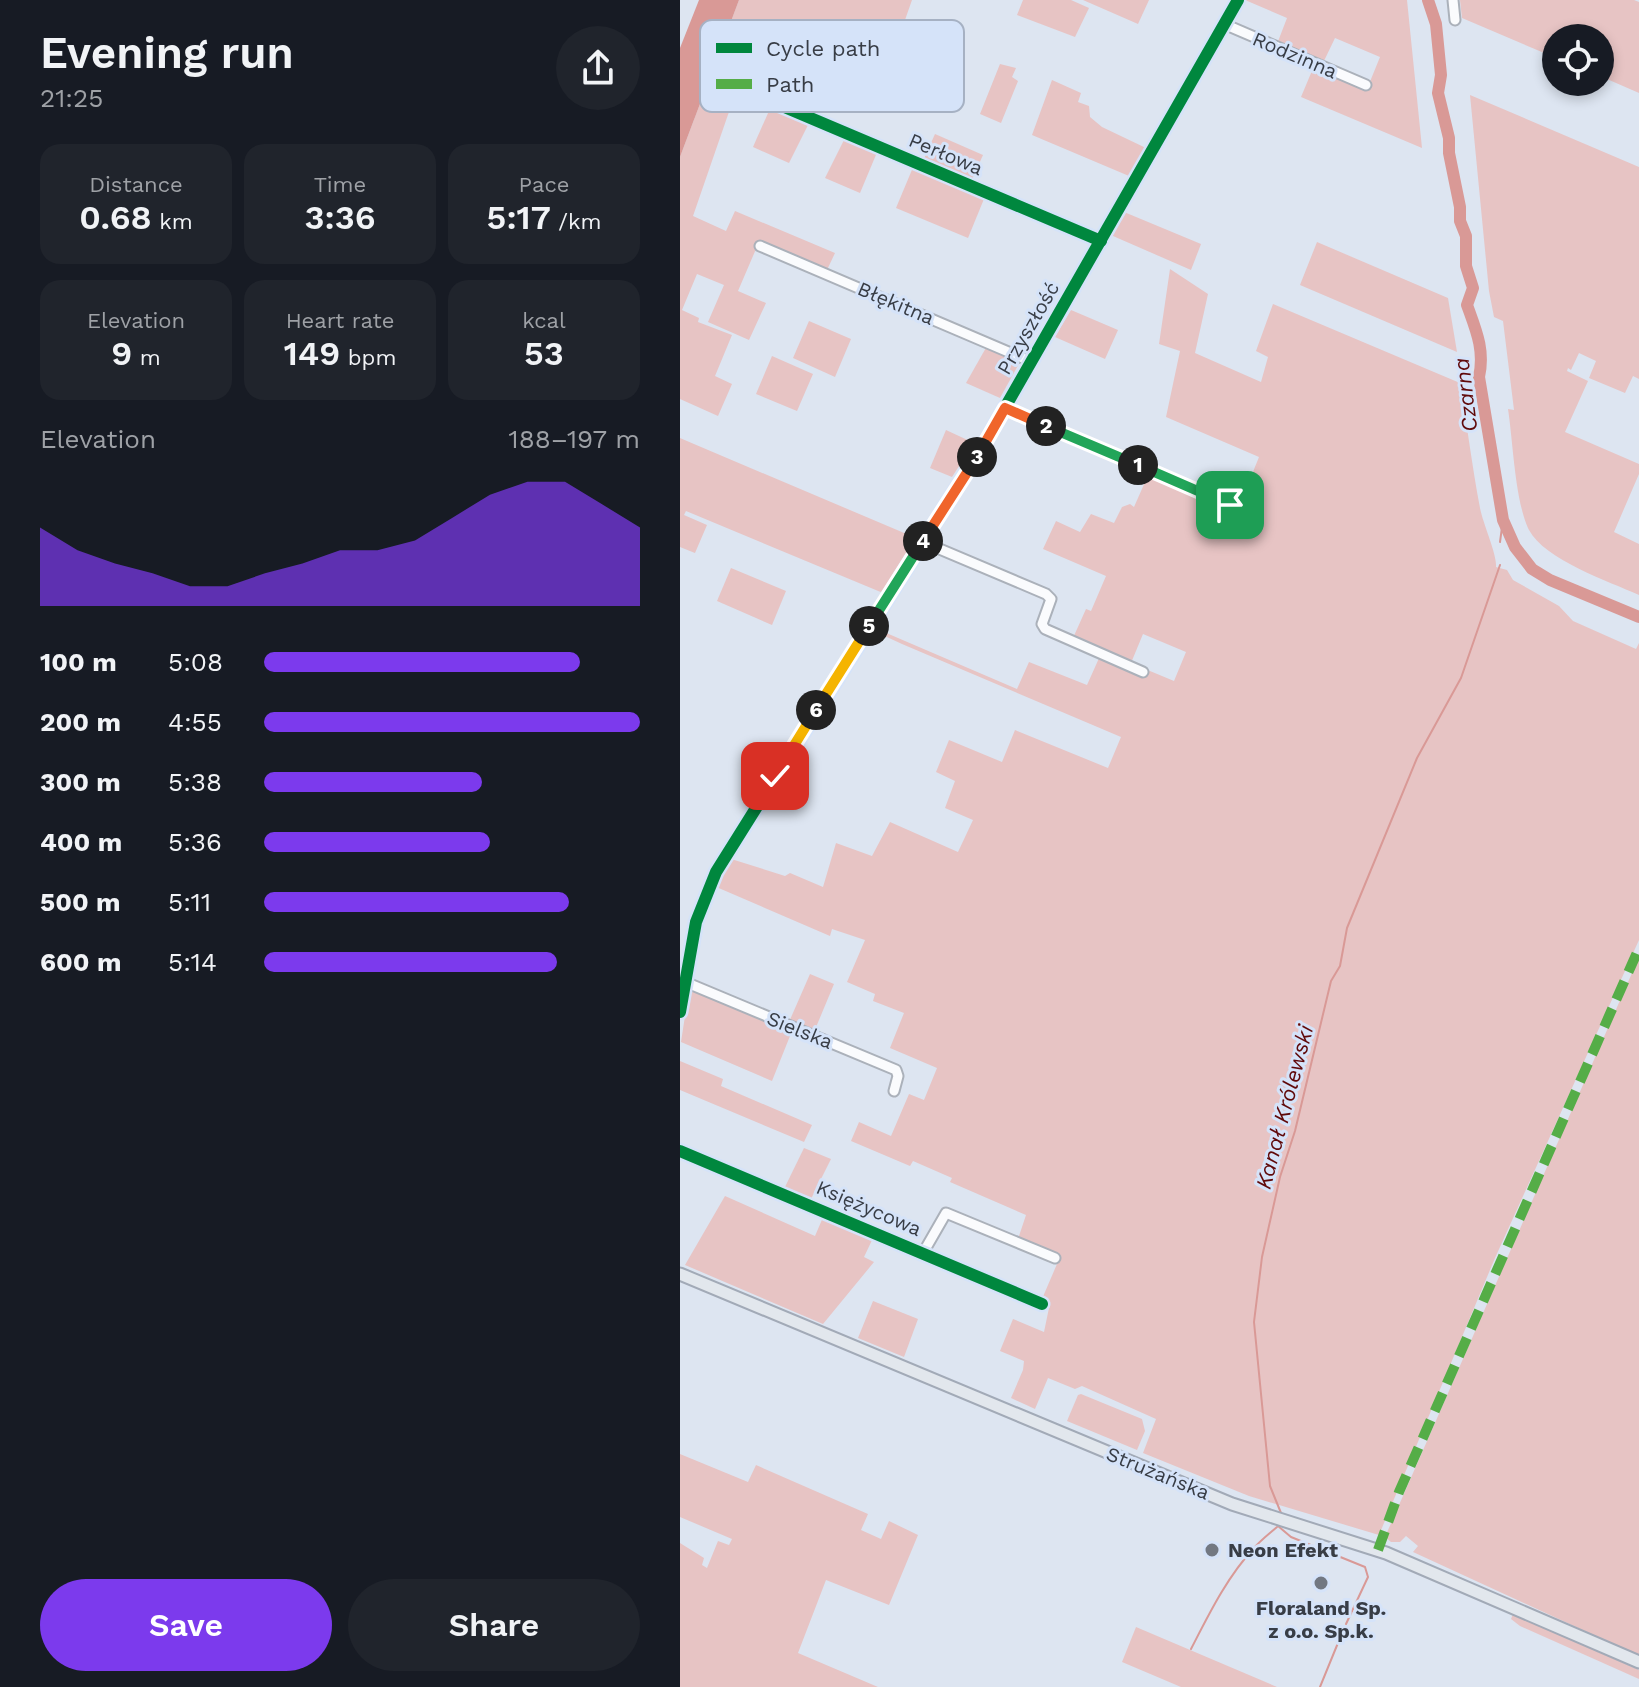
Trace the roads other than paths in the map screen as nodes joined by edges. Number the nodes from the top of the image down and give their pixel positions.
1 (1238, 0) edge
2 (1453, 0) edge
3 (1455, 20) dead end
4 (1224, 24) junction
5 (1366, 85) dead end
6 (796, 112) edge
7 (1101, 241) junction
8 (760, 246) dead end
9 (1032, 362) junction
10 (1005, 408) junction
11 (1230, 505) dead end
12 (923, 542) junction
13 (1143, 672) dead end
14 (685, 982) junction
15 (680, 1012) edge
16 (894, 1091) dead end
17 (680, 1151) edge
18 (923, 1253) junction
19 (1055, 1258) dead end
20 (680, 1274) edge
21 (1042, 1304) dead end
22 (1639, 1662) edge

1 - 4 street, Przyszłość
2 - 3 street
4 - 5 street, Rodzinna
4 - 7 street, Przyszłość
6 - 7 street, Perłowa
7 - 9 street, Przyszłość
8 - 9 street, Błękitna
9 - 10 street, Przyszłość
10 - 11 street
10 - 12 street, Przyszłość
12 - 13 street
12 - 14 street, Przyszłość
14 - 15 street, Przyszłość
14 - 16 street, Sielska
17 - 18 street, Księżycowa
18 - 19 street, Księżycowa
18 - 21 street, Księżycowa
20 - 22 main road, Strużańska

